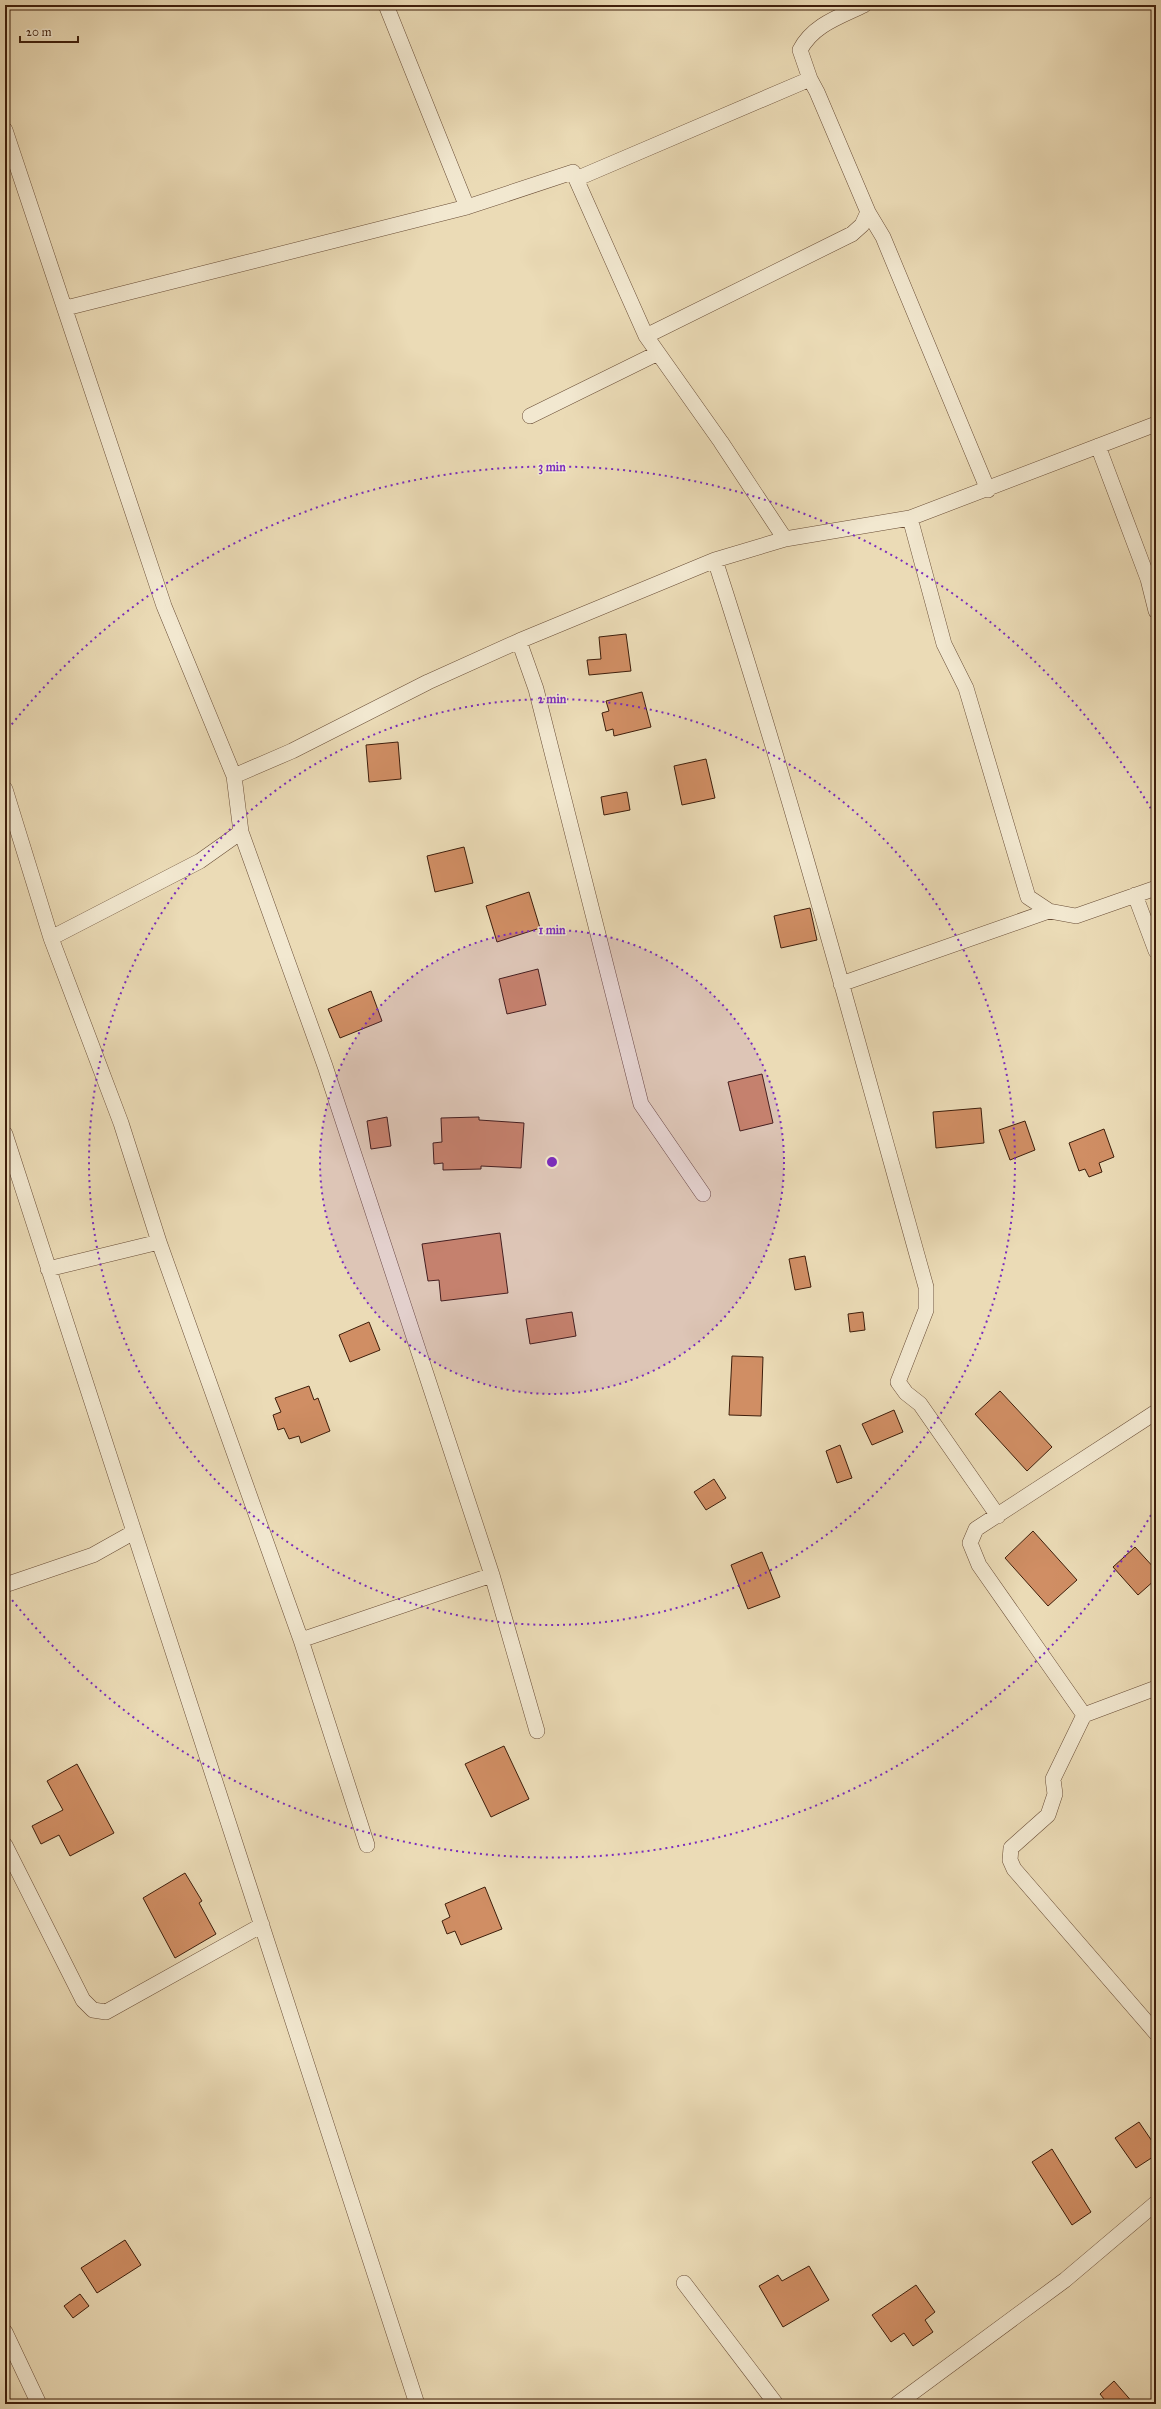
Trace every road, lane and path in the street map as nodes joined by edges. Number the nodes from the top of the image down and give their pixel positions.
1 (386, 5) edge
2 (864, 5) edge
3 (810, 79) junction
4 (5, 130) edge
5 (576, 179) junction
6 (467, 207) junction
7 (868, 212) junction
8 (66, 308) junction
9 (646, 336) junction
10 (658, 353) junction
11 (530, 416) dead end
12 (1156, 424) edge
13 (1098, 446) junction
14 (988, 490) junction
15 (910, 518) junction
16 (785, 539) junction
17 (715, 560) junction
18 (1156, 612) edge
19 (519, 641) junction
20 (234, 776) junction
21 (5, 789) edge
22 (241, 832) junction
23 (1156, 888) edge
24 (1135, 895) junction
25 (1049, 911) junction
26 (51, 938) junction
27 (1156, 951) edge
28 (841, 984) junction
29 (5, 1134) edge
30 (703, 1194) dead end
31 (159, 1242) junction
32 (48, 1269) junction
33 (1156, 1412) edge
34 (998, 1516) junction
35 (134, 1532) junction
36 (492, 1575) junction
37 (5, 1585) edge
38 (301, 1640) junction
39 (1156, 1688) edge
40 (1084, 1715) junction
41 (537, 1731) dead end
42 (5, 1845) edge
43 (367, 1845) dead end
44 (262, 1925) junction
45 (1156, 2033) edge
46 (1156, 2203) edge
47 (684, 2283) dead end
48 (5, 2332) edge
49 (39, 2404) edge
50 (417, 2404) edge
51 (776, 2404) edge
52 (897, 2404) edge

1 - 6 street
2 - 3 street
3 - 5 street
3 - 7 street
4 - 8 street
5 - 6 street
5 - 9 street
6 - 8 street
7 - 9 street
7 - 14 street
8 - 20 street
9 - 10 street
10 - 11 street
10 - 16 street
12 - 13 street
13 - 14 street
13 - 18 street
14 - 15 street
15 - 16 street
15 - 25 street
16 - 17 street
17 - 19 street
17 - 28 street
19 - 20 street
19 - 30 street
20 - 22 street
21 - 26 street
22 - 26 street
22 - 36 street
23 - 24 street
24 - 25 street
24 - 27 street
25 - 28 street
26 - 31 street
28 - 34 street
29 - 32 street
31 - 32 street
31 - 38 street
32 - 35 street
33 - 34 street
34 - 40 street
35 - 37 street
35 - 44 street
36 - 38 street
36 - 41 street
38 - 43 street
39 - 40 street
40 - 45 street
42 - 44 street
44 - 50 street
46 - 52 street
47 - 51 street
48 - 49 street

